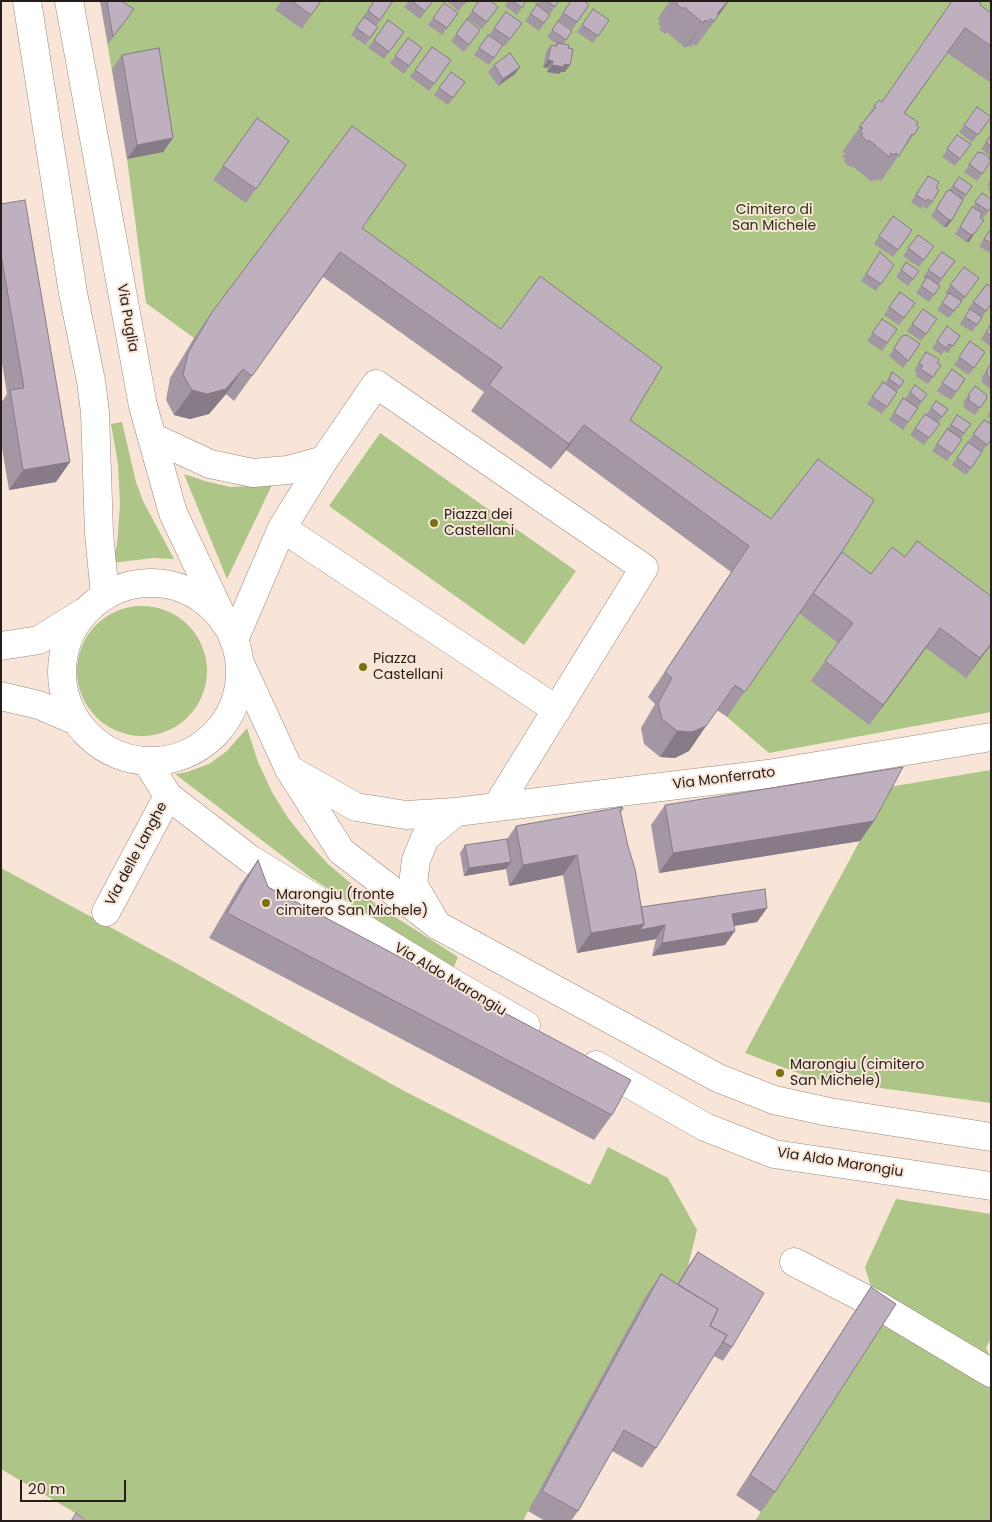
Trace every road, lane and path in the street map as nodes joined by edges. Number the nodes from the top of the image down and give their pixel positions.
1 (27, 1) edge
2 (69, 1) edge
3 (152, 438) junction
4 (324, 460) junction
5 (282, 528) junction
6 (97, 602) junction
7 (233, 642) junction
8 (1, 646) edge
9 (1, 696) edge
10 (557, 710) junction
11 (76, 721) junction
12 (991, 736) edge
13 (147, 762) junction
14 (289, 769) junction
15 (168, 796) junction
16 (497, 806) junction
17 (456, 812) junction
18 (106, 912) dead end
19 (437, 925) junction
20 (550, 1039) edge
21 (576, 1054) edge
22 (991, 1137) edge
23 (991, 1186) edge
24 (794, 1262) dead end
25 (991, 1373) edge

1 - 6 street
2 - 3 street, Via Puglia
3 - 4 street
3 - 7 street, Via Puglia
4 - 5 street
4 - 10 street
5 - 7 street
5 - 10 street
6 - 7 street
6 - 8 street
6 - 11 street
7 - 13 street
7 - 14 street
9 - 11 street
10 - 16 street
11 - 13 street
12 - 16 street, Via Monferrato
13 - 15 street, Via Aldo Marongiu
14 - 17 street, Via Monferrato
14 - 19 street
15 - 18 street, Via delle Langhe
15 - 20 street, Via Aldo Marongiu
16 - 17 street, Via Monferrato
17 - 19 street
19 - 22 street
21 - 23 street, Via Aldo Marongiu
24 - 25 street

